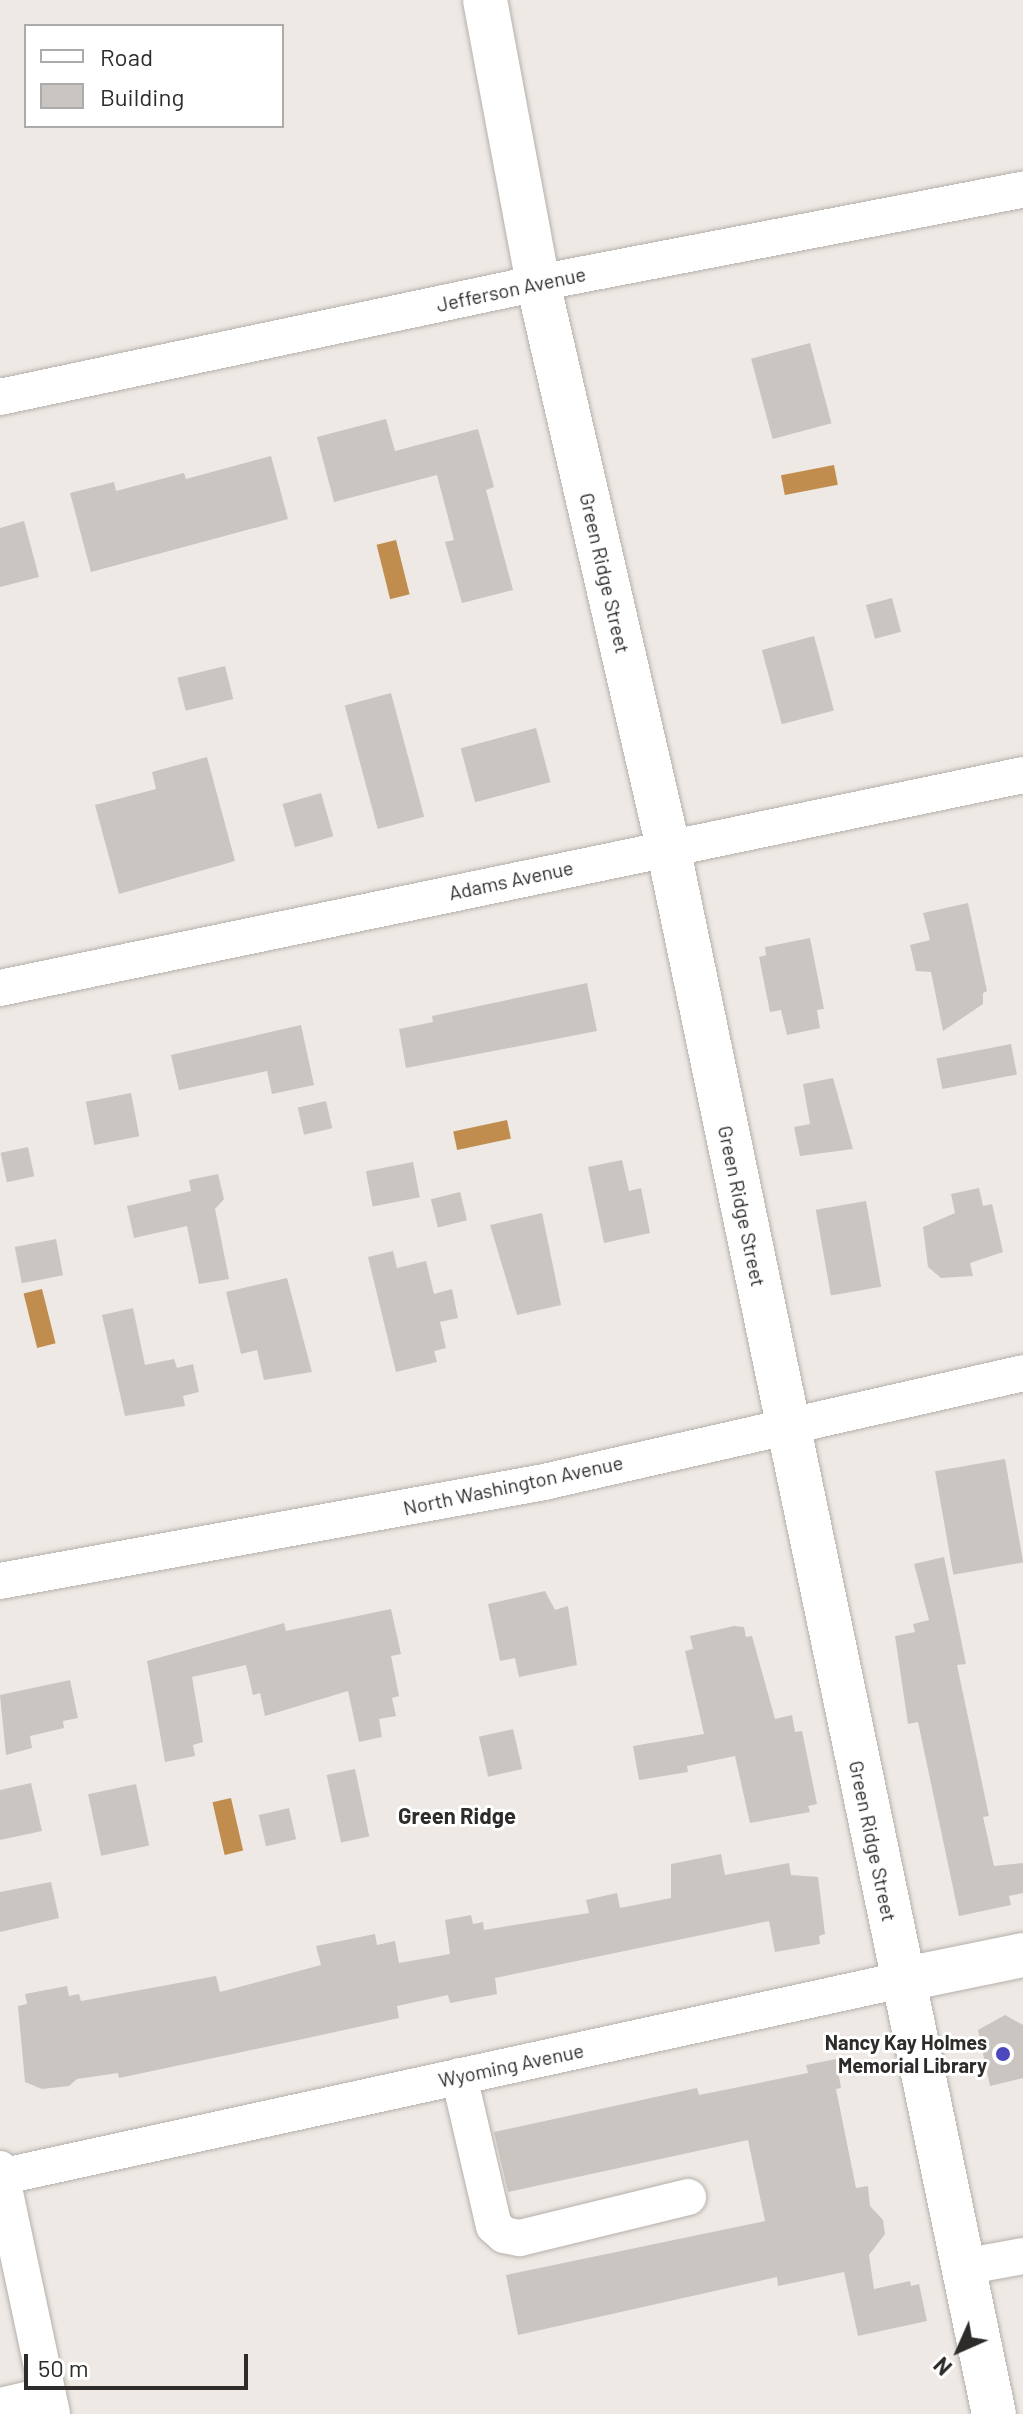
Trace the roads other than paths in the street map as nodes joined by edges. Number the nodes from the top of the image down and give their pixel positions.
1 (485, 0) edge
2 (1023, 190) edge
3 (538, 283) junction
4 (0, 397) edge
5 (1023, 775) edge
6 (668, 847) junction
7 (0, 988) edge
8 (1023, 1373) edge
9 (787, 1424) junction
10 (0, 1581) edge
11 (1023, 1955) edge
12 (901, 1980) junction
13 (459, 2076) junction
14 (1, 2174) edge
15 (688, 2197) dead end
16 (1023, 2256) edge
17 (963, 2267) junction
18 (50, 2405) edge
19 (0, 2406) edge
20 (994, 2414) edge

1 - 3 main road, Green Ridge Street
2 - 3 street, Jefferson Avenue
3 - 4 street, Jefferson Avenue
3 - 6 main road, Green Ridge Street
5 - 6 street, Adams Avenue
6 - 7 street, Adams Avenue
6 - 9 main road, Green Ridge Street
8 - 9 street, North Washington Avenue
9 - 10 street, North Washington Avenue
9 - 12 main road, Green Ridge Street
11 - 12 main road, Wyoming Avenue
12 - 13 street, Wyoming Avenue
12 - 17 main road, Green Ridge Street
13 - 14 street, Wyoming Avenue
13 - 15 street
14 - 18 street
16 - 17 street
17 - 20 main road, Green Ridge Street
18 - 19 street

